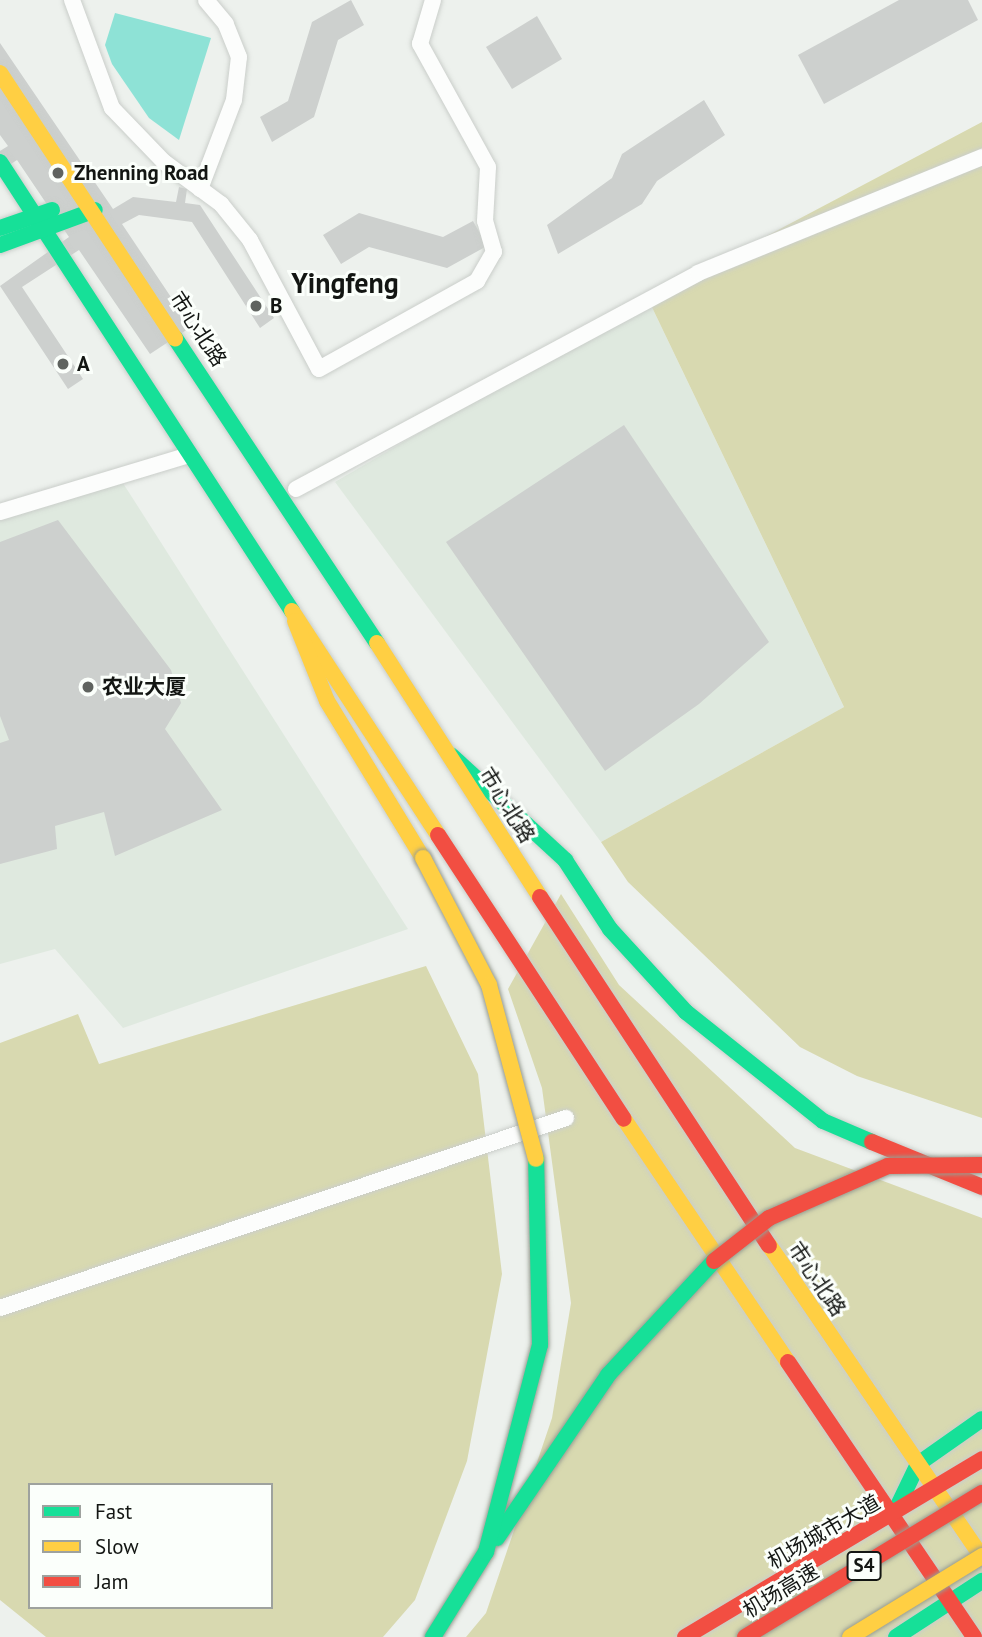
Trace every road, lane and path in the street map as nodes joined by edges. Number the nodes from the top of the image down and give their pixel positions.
1 (72, 0) edge
2 (206, 0) edge
3 (433, 0) edge
4 (0, 73) edge
5 (982, 157) edge
6 (0, 162) edge
7 (200, 189) junction
8 (91, 204) junction
9 (41, 222) junction
10 (0, 228) edge
11 (0, 245) edge
12 (189, 455) junction
13 (296, 489) dead end
14 (0, 512) edge
15 (295, 621) junction
16 (452, 756) junction
17 (566, 1118) dead end
18 (982, 1165) edge
19 (982, 1187) edge
20 (0, 1308) edge
21 (982, 1419) edge
22 (982, 1459) edge
23 (918, 1464) junction
24 (936, 1490) junction
25 (982, 1493) edge
26 (892, 1517) junction
27 (486, 1552) junction
28 (982, 1557) edge
29 (982, 1581) edge
30 (950, 1602) junction
31 (433, 1637) edge
32 (685, 1637) edge
33 (745, 1637) edge
34 (850, 1637) edge
35 (896, 1637) edge
36 (974, 1637) edge

1 - 7 street
2 - 7 street
3 - 7 street
4 - 8 main road, 市心北路
5 - 13 street
6 - 9 main road
8 - 9 main road
8 - 16 main road, 市心北路
9 - 10 main road
9 - 11 main road
9 - 12 main road
12 - 14 street
12 - 15 main road
15 - 26 main road
15 - 27 main road, bridge
16 - 19 main road, bridge
16 - 23 main road, 市心北路
17 - 20 street
18 - 27 main road, bridge
21 - 23 main road
22 - 24 main road, 机场城市大道
23 - 24 main road, 市心北路
23 - 26 main road
24 - 26 main road, 机场城市大道
24 - 28 main road, 市心北路
25 - 33 main road, 机场高速 / S4, bridge
26 - 30 main road
26 - 32 main road, 机场城市大道
27 - 31 main road, bridge
28 - 34 main road, S4, bridge
29 - 30 main road
30 - 35 main road
30 - 36 main road

